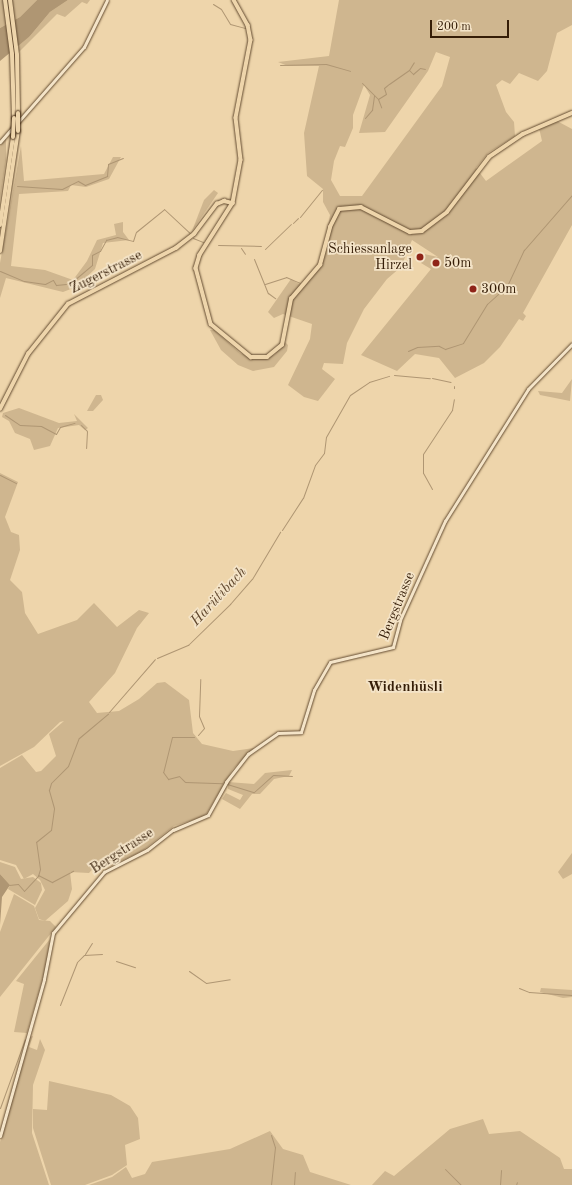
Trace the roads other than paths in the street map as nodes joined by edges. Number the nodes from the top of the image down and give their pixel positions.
1 (5, 0) edge
2 (10, 0) edge
3 (107, 0) edge
4 (234, 0) edge
5 (9, 11) junction
6 (15, 65) junction
7 (572, 113) edge
8 (0, 142) edge
9 (232, 203) junction
10 (0, 225) edge
11 (0, 251) edge
12 (572, 344) edge
13 (0, 409) edge
14 (0, 1136) edge

1 - 5 highway
2 - 5 highway
3 - 8 street
4 - 9 main road
5 - 6 highway
6 - 10 highway, bridge
6 - 11 highway, bridge
7 - 9 main road
9 - 13 main road, Zugerstrasse
12 - 14 street, Bergstrasse

